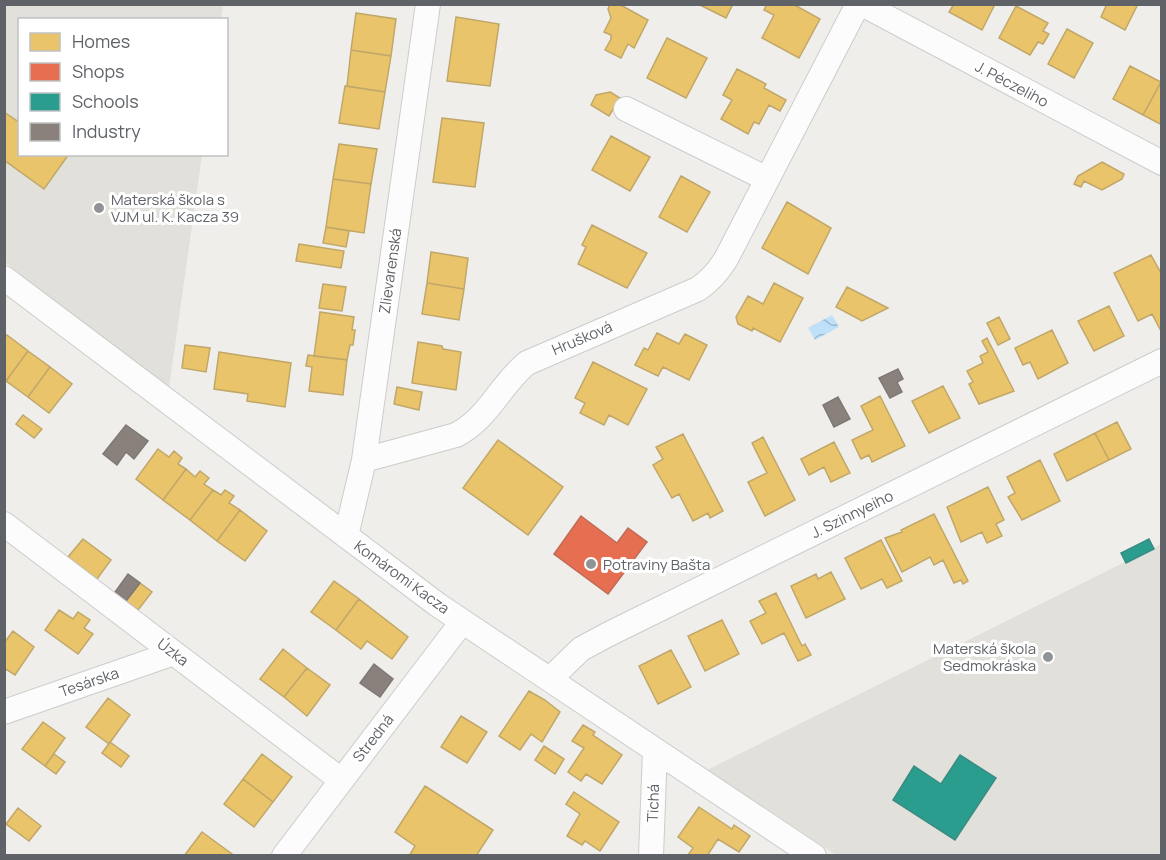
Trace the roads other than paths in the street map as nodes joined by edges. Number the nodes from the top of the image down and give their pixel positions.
1 (428, 4) edge
2 (858, 4) edge
3 (862, 4) edge
4 (626, 109) dead end
5 (1161, 163) edge
6 (767, 179) junction
7 (4, 278) edge
8 (1161, 361) edge
9 (364, 460) junction
10 (4, 524) edge
11 (346, 536) junction
12 (462, 622) junction
13 (174, 653) junction
14 (550, 679) junction
15 (4, 712) edge
16 (655, 750) junction
17 (341, 780) junction
18 (284, 855) edge
19 (651, 855) edge
20 (814, 855) edge

1 - 9 street, Zlievarenská
2 - 6 street, Hrušková
3 - 5 street, J. Péczeliho
4 - 6 street
6 - 9 street, Hrušková
7 - 11 street, Komáromi Kacza
8 - 14 street, J. Szinnyeiho
9 - 11 street, Zlievarenská
10 - 13 street, Úzka
11 - 12 street, Komáromi Kacza
12 - 14 street, Komáromi Kacza
12 - 17 street, Stredná
13 - 15 street, Tesárska
13 - 17 street, Úzka
14 - 16 street, Komáromi Kacza
16 - 19 street, Tichá
16 - 20 street, Komáromi Kacza
17 - 18 street, Stredná

